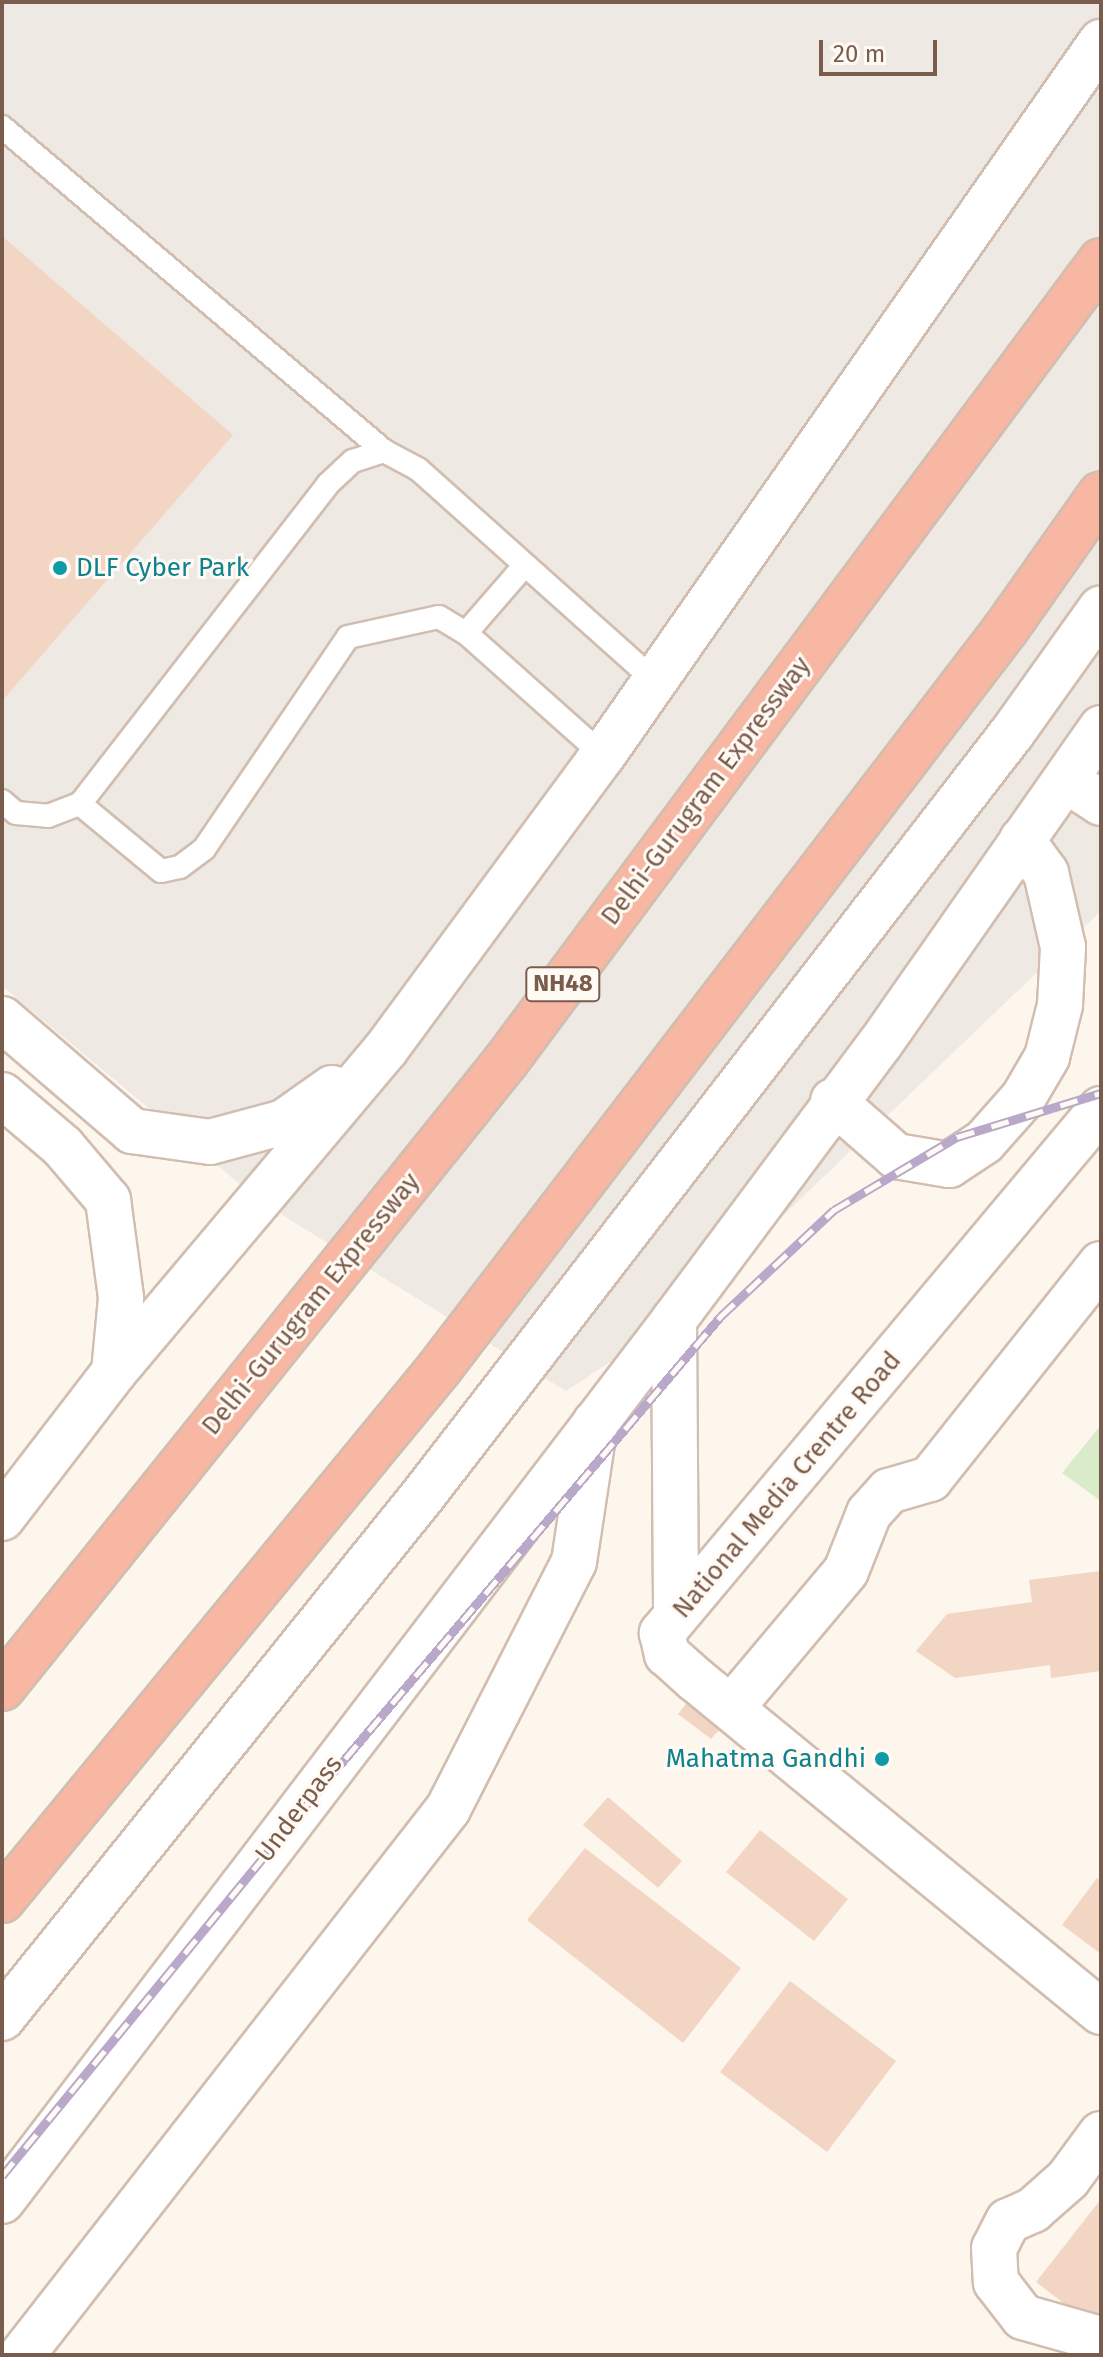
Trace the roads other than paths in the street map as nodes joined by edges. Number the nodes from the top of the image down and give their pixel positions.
1 (1101, 42) edge
2 (2, 127) edge
3 (1101, 261) edge
4 (384, 451) junction
5 (1101, 494) edge
6 (525, 565) junction
7 (1101, 608) edge
8 (466, 633) junction
9 (655, 681) junction
10 (1101, 728) edge
11 (603, 755) junction
12 (1083, 791) edge
13 (2, 801) edge
14 (80, 804) junction
15 (1022, 840) junction
16 (2, 1019) edge
17 (386, 1049) junction
18 (4, 1100) edge
19 (833, 1101) junction
20 (1101, 1109) edge
21 (1101, 1264) edge
22 (674, 1320) junction
23 (114, 1372) junction
24 (596, 1417) junction
25 (2, 1518) edge
26 (676, 1615) junction
27 (2, 1688) edge
28 (732, 1707) junction
29 (2, 1900) edge
30 (1101, 2012) edge
31 (2, 2018) edge
32 (1101, 2134) edge
33 (2, 2201) edge
34 (1101, 2339) edge
35 (22, 2355) edge

1 - 9 main road
2 - 4 lane
3 - 27 highway, Delhi-Gurugram Expressway / NH48
4 - 6 lane
4 - 14 lane
5 - 29 highway
6 - 8 lane
6 - 9 lane
7 - 31 main road
8 - 11 lane
8 - 14 lane
9 - 11 main road
10 - 12 main road, Underpass
11 - 17 main road
12 - 15 main road, Underpass
13 - 14 lane
15 - 19 main road, Underpass
15 - 19 main road
16 - 17 main road
17 - 23 main road
18 - 23 main road
19 - 22 main road, Underpass
20 - 26 main road, National Media Crentre Road
21 - 28 main road
22 - 24 main road, Underpass
22 - 26 main road
23 - 25 main road
24 - 33 main road, Underpass
24 - 35 main road
26 - 28 main road, National Media Crentre Road
28 - 30 main road, National Media Crentre Road
32 - 34 main road

